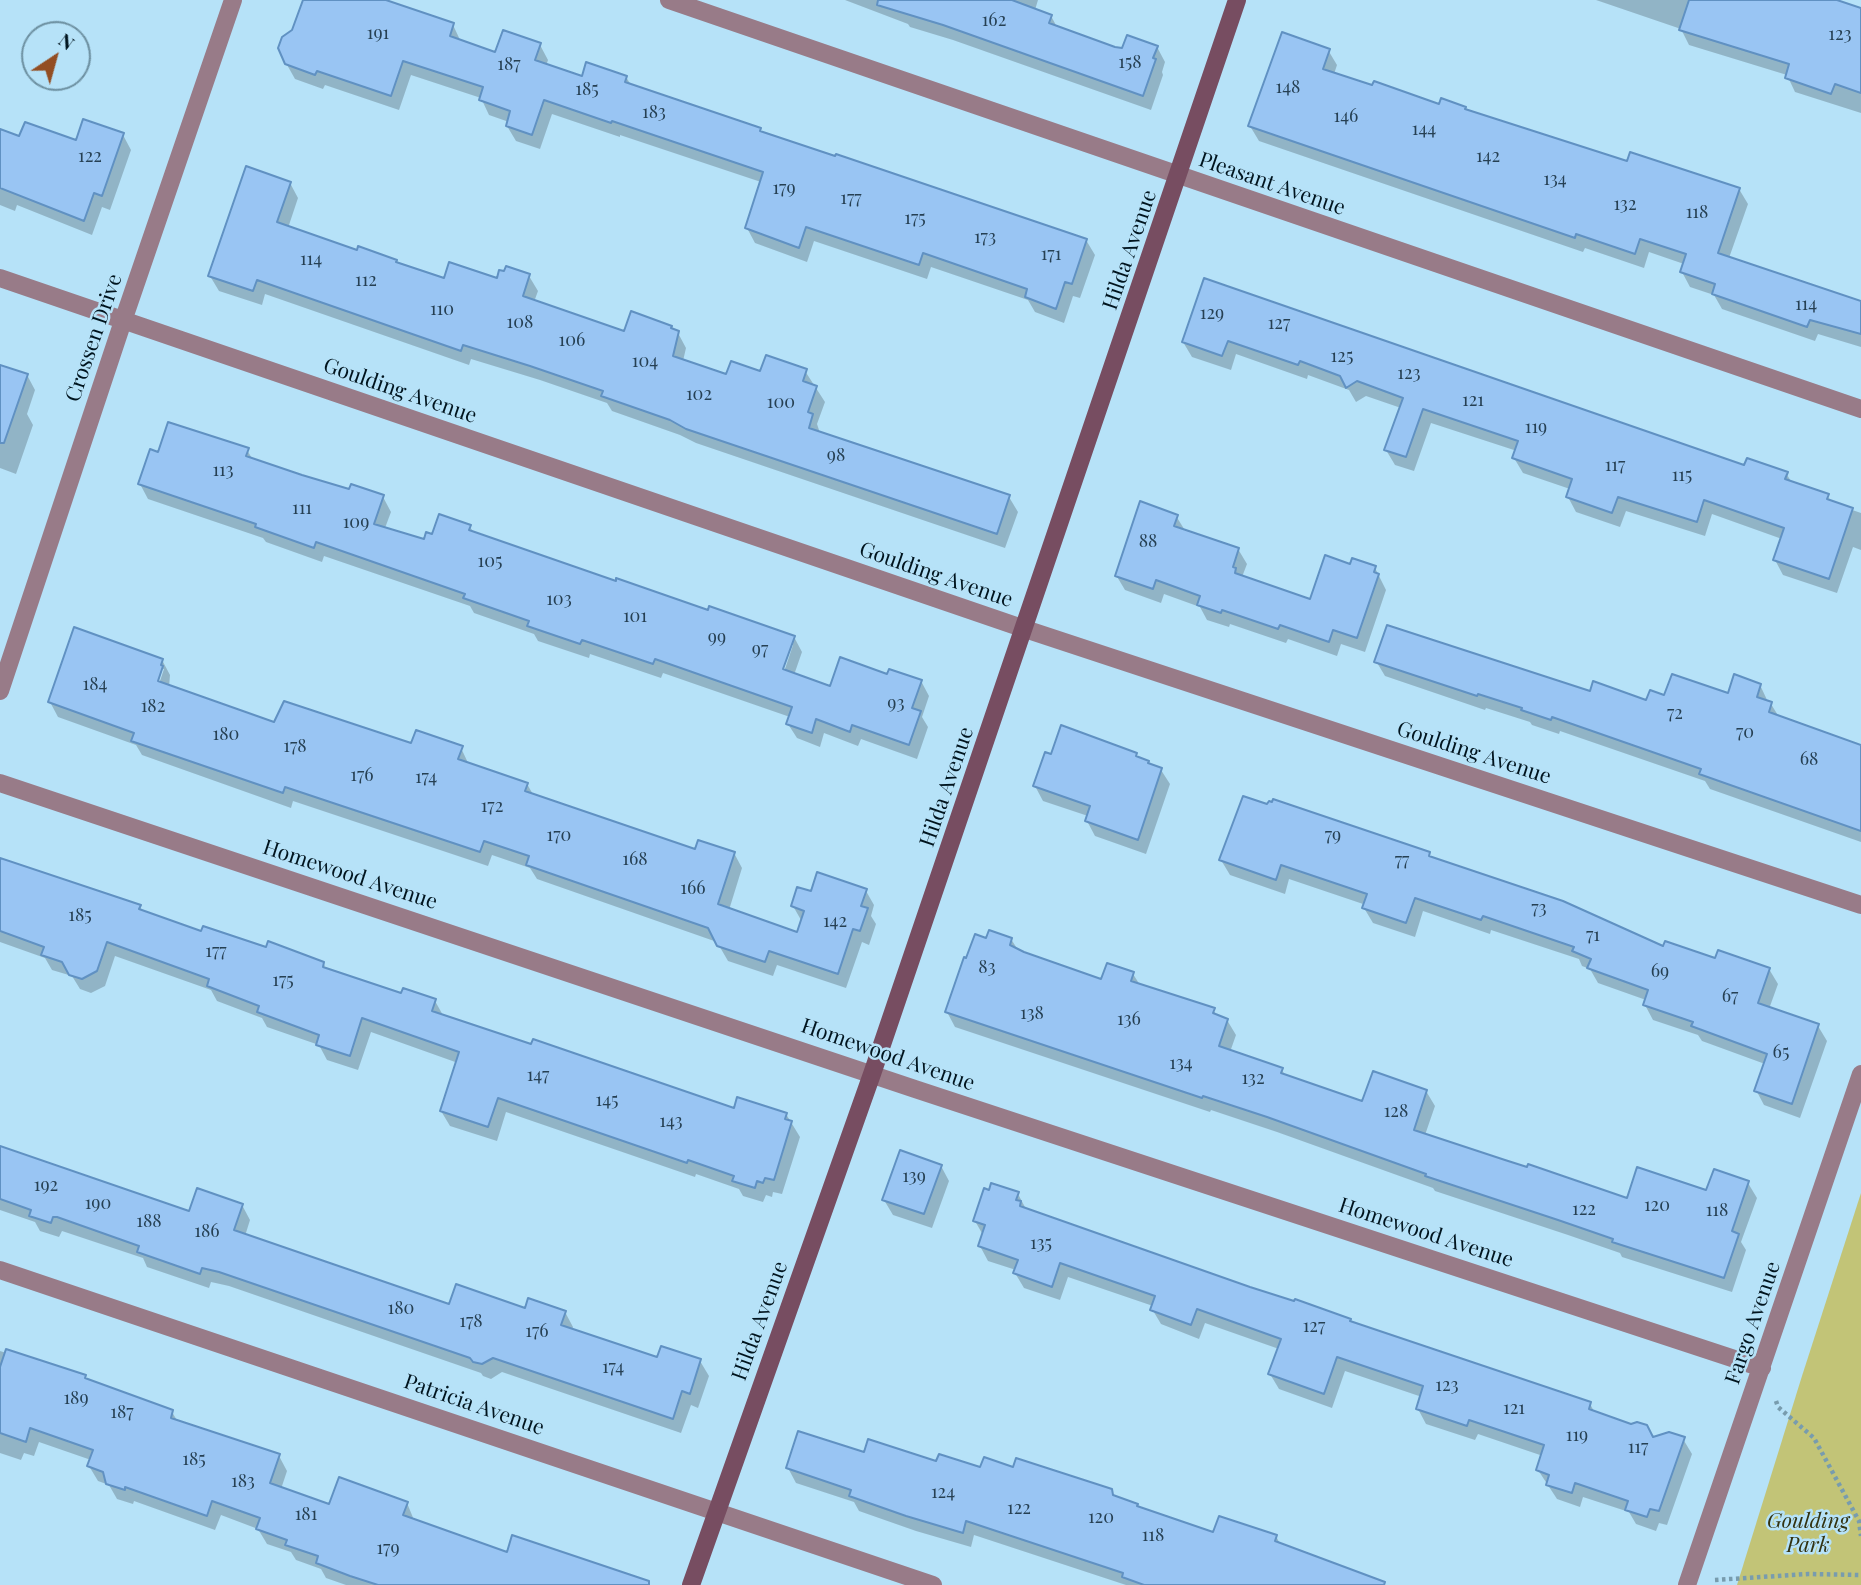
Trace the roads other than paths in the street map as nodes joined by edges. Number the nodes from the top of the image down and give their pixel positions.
1 (233, 0) edge
2 (670, 0) edge
3 (1237, 0) edge
4 (1179, 176) junction
5 (0, 278) edge
6 (123, 321) junction
7 (1861, 408) edge
8 (1025, 629) junction
9 (0, 691) edge
10 (0, 783) edge
11 (1861, 905) edge
12 (872, 1074) junction
13 (1861, 1074) edge
14 (0, 1270) edge
15 (1762, 1368) junction
16 (716, 1511) junction
17 (1688, 1583) edge
18 (691, 1585) edge
19 (933, 1585) edge

1 - 6 street, Crossen Drive
2 - 4 street, Pleasant Avenue
3 - 4 street, Hilda Avenue
4 - 7 street, Pleasant Avenue
4 - 8 street, Hilda Avenue
5 - 6 street, Goulding Avenue
6 - 8 street, Goulding Avenue
6 - 9 street, Crossen Drive
8 - 11 street, Goulding Avenue
8 - 12 street, Hilda Avenue
10 - 12 street, Homewood Avenue
12 - 15 street, Homewood Avenue
12 - 16 street, Hilda Avenue
13 - 15 street, Fargo Avenue
14 - 16 street, Patricia Avenue
15 - 17 street, Fargo Avenue
16 - 18 street, Hilda Avenue
16 - 19 street, Patricia Avenue

